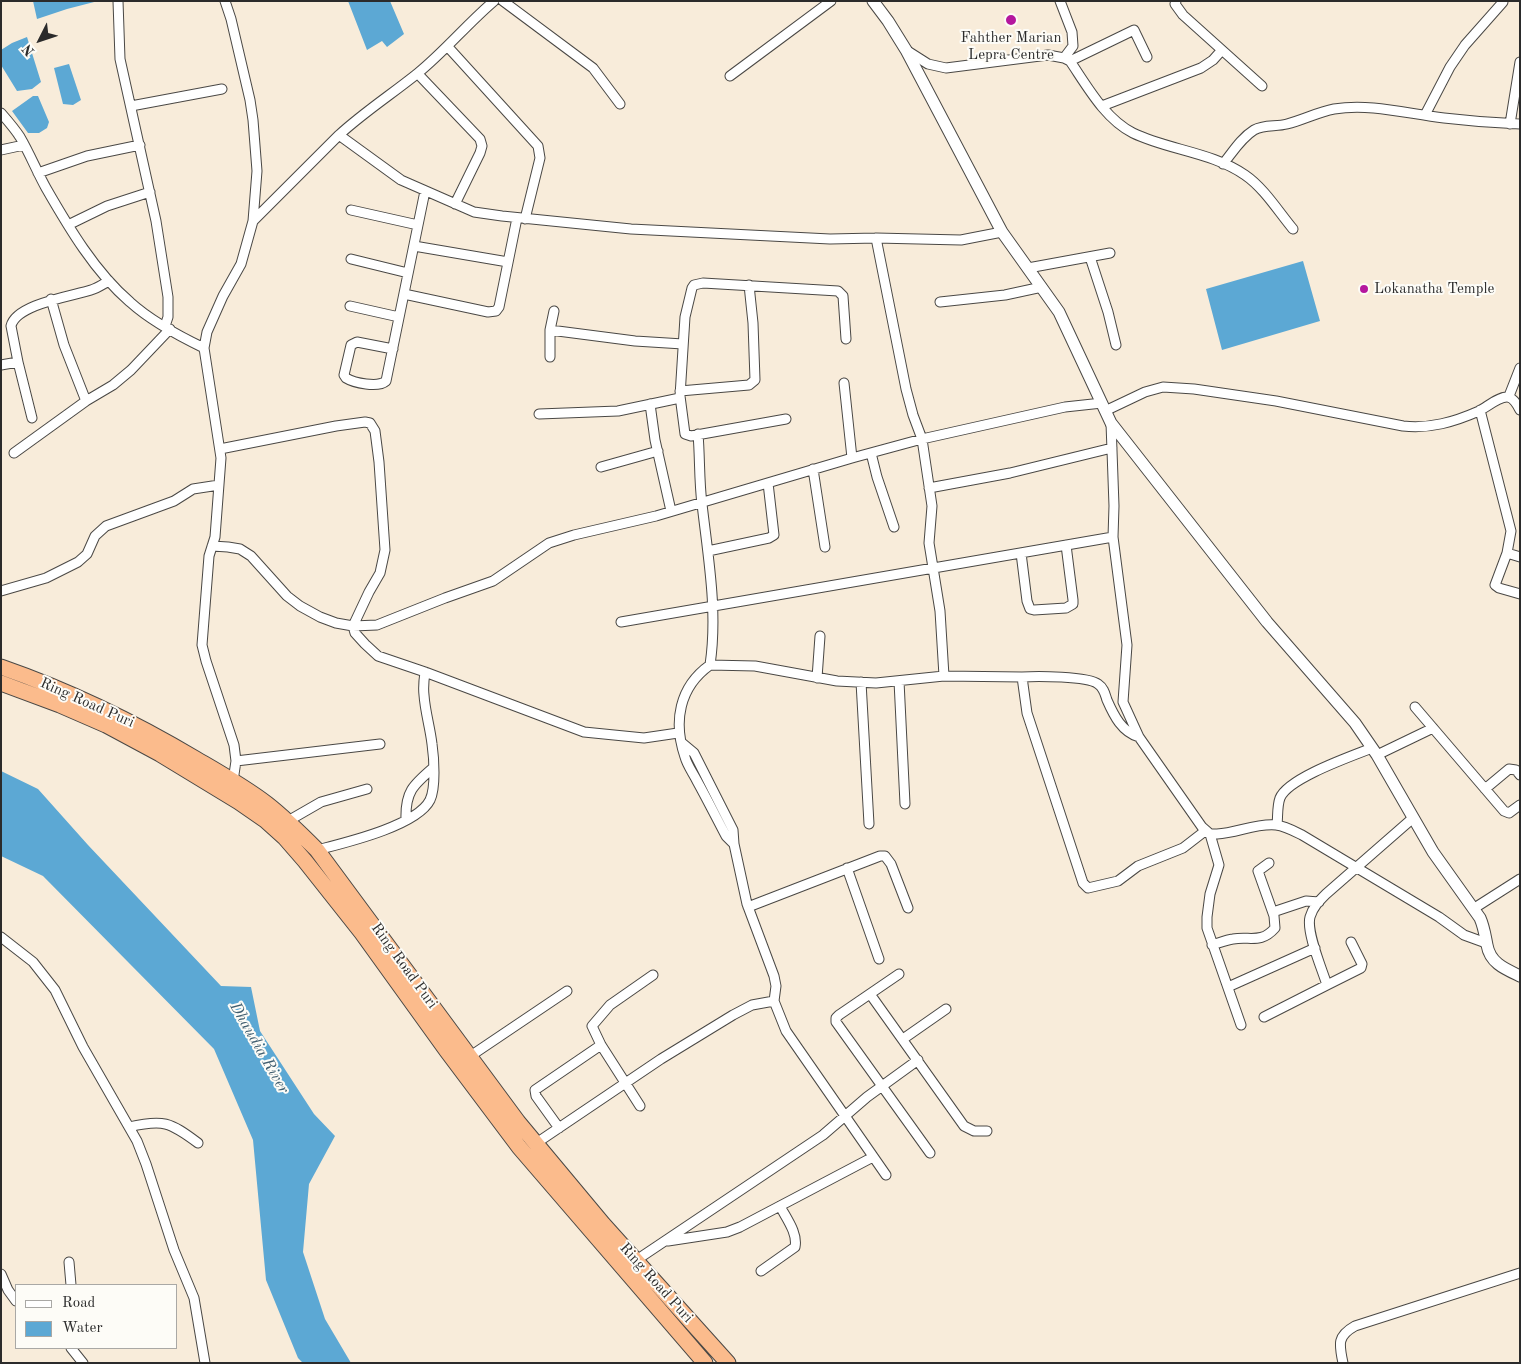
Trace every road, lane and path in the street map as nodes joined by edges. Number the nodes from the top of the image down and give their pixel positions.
1 (118, 1) edge
2 (225, 1) edge
3 (494, 1) edge
4 (831, 1) edge
5 (873, 1) edge
6 (1060, 1) edge
7 (1176, 1) edge
8 (1502, 2) edge
9 (510, 3) edge
10 (448, 47) junction
11 (906, 50) junction
12 (1221, 51) junction
13 (1147, 57) dead end
14 (1067, 60) junction
15 (1520, 62) edge
16 (418, 74) junction
17 (730, 76) dead end
18 (1517, 84) edge
19 (1262, 86) dead end
20 (222, 89) dead end
21 (620, 104) dead end
22 (131, 106) junction
23 (1102, 106) junction
24 (1, 113) edge
25 (1425, 115) junction
26 (1510, 124) junction
27 (1520, 124) edge
28 (339, 135) junction
29 (24, 145) junction
30 (140, 146) junction
31 (1, 150) edge
32 (1223, 164) junction
33 (38, 173) junction
34 (425, 191) junction
35 (150, 192) junction
36 (455, 204) junction
37 (351, 210) dead end
38 (521, 218) junction
39 (253, 221) junction
40 (68, 224) junction
41 (418, 225) junction
42 (1293, 229) dead end
43 (1002, 232) junction
44 (876, 238) junction
45 (414, 246) junction
46 (1110, 253) dead end
47 (1090, 257) junction
48 (351, 260) dead end
49 (508, 262) junction
50 (1028, 268) junction
51 (408, 273) junction
52 (109, 281) junction
53 (749, 285) junction
54 (1042, 288) junction
55 (404, 294) junction
56 (51, 299) junction
57 (940, 302) dead end
58 (350, 306) dead end
59 (554, 311) dead end
60 (398, 317) junction
61 (167, 327) junction
62 (550, 330) junction
63 (846, 339) dead end
64 (683, 344) junction
65 (1116, 345) dead end
66 (204, 348) junction
67 (393, 349) junction
68 (550, 357) dead end
69 (18, 362) junction
70 (1, 365) edge
71 (1520, 368) edge
72 (844, 383) dead end
73 (680, 394) junction
74 (1509, 396) junction
75 (86, 401) junction
76 (650, 404) junction
77 (1104, 407) junction
78 (1480, 410) junction
79 (1520, 410) edge
80 (539, 414) dead end
81 (32, 418) dead end
82 (786, 419) dead end
83 (1111, 424) junction
84 (698, 434) junction
85 (922, 439) junction
86 (1112, 448) junction
87 (220, 449) junction
88 (658, 451) junction
89 (14, 453) dead end
90 (871, 453) junction
91 (852, 458) junction
92 (601, 467) dead end
93 (813, 469) junction
94 (768, 482) junction
95 (219, 485) junction
96 (929, 488) junction
97 (702, 502) junction
98 (672, 511) junction
99 (894, 527) dead end
100 (1113, 537) junction
101 (1066, 545) junction
102 (212, 546) junction
103 (825, 547) dead end
104 (708, 551) junction
105 (1021, 553) junction
106 (1507, 553) junction
107 (1520, 558) edge
108 (934, 568) junction
109 (1, 591) edge
110 (1520, 594) edge
111 (713, 606) junction
112 (621, 622) dead end
113 (353, 626) junction
114 (820, 636) dead end
115 (710, 665) junction
116 (1, 668) edge
117 (425, 672) junction
118 (944, 676) junction
119 (1022, 677) junction
120 (817, 678) junction
121 (899, 681) junction
122 (861, 682) junction
123 (1, 683) edge
124 (1415, 707) dead end
125 (1433, 728) junction
126 (678, 733) junction
127 (1139, 737) junction
128 (380, 744) dead end
129 (1374, 752) junction
130 (236, 761) junction
131 (433, 768) junction
132 (1520, 775) edge
133 (233, 782) junction
134 (367, 788) dead end
135 (1486, 789) junction
136 (905, 804) dead end
137 (1520, 805) edge
138 (1413, 818) junction
139 (406, 820) junction
140 (288, 821) junction
141 (869, 824) dead end
142 (1277, 825) junction
143 (1208, 832) junction
144 (317, 850) junction
145 (1269, 863) dead end
146 (847, 868) junction
147 (1356, 868) junction
148 (1520, 878) edge
149 (1318, 902) junction
150 (748, 907) junction
151 (908, 908) dead end
152 (1474, 909) junction
153 (1273, 912) junction
154 (1, 937) edge
155 (1351, 942) dead end
156 (1486, 942) junction
157 (1212, 945) junction
158 (1315, 948) junction
159 (879, 958) dead end
160 (900, 974) dead end
161 (653, 975) dead end
162 (1520, 976) edge
163 (1327, 985) junction
164 (1228, 987) junction
165 (567, 990) dead end
166 (870, 994) junction
167 (774, 1002) junction
168 (946, 1009) dead end
169 (1264, 1017) dead end
170 (1241, 1025) dead end
171 (903, 1039) junction
172 (601, 1045) junction
173 (469, 1057) junction
174 (918, 1060) junction
175 (626, 1084) junction
176 (882, 1086) junction
177 (640, 1106) dead end
178 (845, 1117) junction
179 (129, 1127) junction
180 (559, 1128) junction
181 (987, 1131) dead end
182 (198, 1142) dead end
183 (535, 1144) junction
184 (930, 1153) dead end
185 (873, 1157) junction
186 (886, 1174) dead end
187 (780, 1206) junction
188 (664, 1242) junction
189 (636, 1261) junction
190 (69, 1262) dead end
191 (761, 1271) dead end
192 (1520, 1273) edge
193 (1, 1274) edge
194 (70, 1284) edge
195 (15, 1300) edge
196 (72, 1349) edge
197 (83, 1363) edge
198 (205, 1363) edge
199 (705, 1363) edge
200 (728, 1363) edge
201 (1343, 1363) edge

1 - 22 street
2 - 39 street
3 - 10 street
4 - 17 street
5 - 11 street
6 - 14 street
7 - 12 street
8 - 25 street
9 - 21 street
10 - 16 street
10 - 38 street
11 - 14 street
11 - 43 street
12 - 19 street
12 - 23 street
13 - 14 street
14 - 23 street
15 - 18 street
16 - 28 street
16 - 36 street
18 - 26 street
20 - 22 street
22 - 30 street
23 - 32 street
24 - 29 street
25 - 26 street
25 - 32 street
26 - 27 street
28 - 34 street
28 - 39 street
29 - 31 street
29 - 33 street
30 - 33 street
30 - 35 street
32 - 42 street
33 - 40 street
34 - 36 street
34 - 41 street
35 - 40 street
35 - 61 street
36 - 38 street
37 - 41 street
38 - 44 street
38 - 49 street
39 - 66 street
40 - 52 street
41 - 45 street
43 - 44 street
43 - 50 street
44 - 85 street
45 - 49 street
45 - 51 street
46 - 47 street
47 - 50 street
47 - 65 street
48 - 51 street
49 - 55 street
50 - 54 street
51 - 55 street
52 - 56 street
52 - 61 street
53 - 63 street
53 - 64 street
53 - 73 street
54 - 57 street
54 - 77 street
55 - 60 street
56 - 69 street
56 - 75 street
58 - 60 street
59 - 62 street
60 - 67 street
61 - 66 street
61 - 75 street
62 - 64 street
62 - 68 street
64 - 73 street
66 - 87 street
67 - 67 street
69 - 70 street
69 - 81 street
71 - 74 street
72 - 91 street
73 - 76 street
73 - 84 street
74 - 78 street
74 - 79 street
75 - 89 street
76 - 80 street
76 - 88 street
77 - 78 street
77 - 83 street
77 - 85 street
78 - 106 street
82 - 84 street
83 - 86 street
83 - 129 street
84 - 97 street
85 - 90 street
85 - 96 street
86 - 96 street
86 - 100 street
87 - 95 street
87 - 113 street
88 - 92 street
88 - 98 street
90 - 91 street
90 - 99 street
91 - 93 street
93 - 94 street
93 - 103 street
94 - 97 street
94 - 104 street
95 - 102 street
95 - 109 street
96 - 108 street
97 - 98 street
97 - 104 street
98 - 113 street
100 - 101 street
100 - 127 street
101 - 105 street
101 - 105 street
102 - 113 street
102 - 130 street
104 - 111 street
105 - 108 street
106 - 107 street
106 - 110 street
108 - 111 street
108 - 118 street
111 - 112 street
111 - 115 street
113 - 117 street
114 - 120 street
115 - 120 street
115 - 126 street
116 - 133 highway, Ring Road Puri
117 - 126 street
117 - 131 street
118 - 119 street
118 - 121 street
119 - 127 street
119 - 143 street
120 - 122 street
121 - 122 street
121 - 136 street
122 - 141 street
123 - 199 highway, Ring Road Puri
124 - 125 street
125 - 129 street
125 - 135 street
126 - 150 street
127 - 143 street
128 - 130 street
129 - 138 street
129 - 142 street
130 - 133 street
131 - 139 street
131 - 139 street
132 - 135 street
133 - 140 highway, Ring Road Puri
134 - 140 street
135 - 137 street
138 - 147 street
138 - 152 street
139 - 144 street
140 - 144 highway, Ring Road Puri
142 - 143 street
142 - 147 street
143 - 157 street
144 - 173 highway, Ring Road Puri
145 - 153 street
146 - 150 street
146 - 151 street
146 - 159 street
147 - 149 street
147 - 156 street
148 - 152 street
149 - 153 street
149 - 158 street
150 - 167 street
152 - 156 street
153 - 157 street
154 - 179 street
155 - 163 street
156 - 162 street
157 - 164 street
158 - 163 street
158 - 164 street
160 - 166 street
161 - 172 street
163 - 169 street
164 - 170 street
165 - 173 street
166 - 171 street
166 - 176 street
167 - 175 street
167 - 178 street
168 - 171 street
171 - 174 street
172 - 175 street
172 - 180 street
173 - 183 highway, Ring Road Puri
174 - 176 street
174 - 181 street
175 - 177 street
175 - 180 street
176 - 178 street
176 - 184 street
178 - 185 street
178 - 188 street
179 - 182 street
179 - 198 street
180 - 183 street
183 - 189 highway, Ring Road Puri
185 - 186 street
185 - 187 street
187 - 188 street
187 - 191 street
188 - 189 street
189 - 200 highway, Ring Road Puri
190 - 194 street
192 - 201 street
193 - 195 street
196 - 197 street

